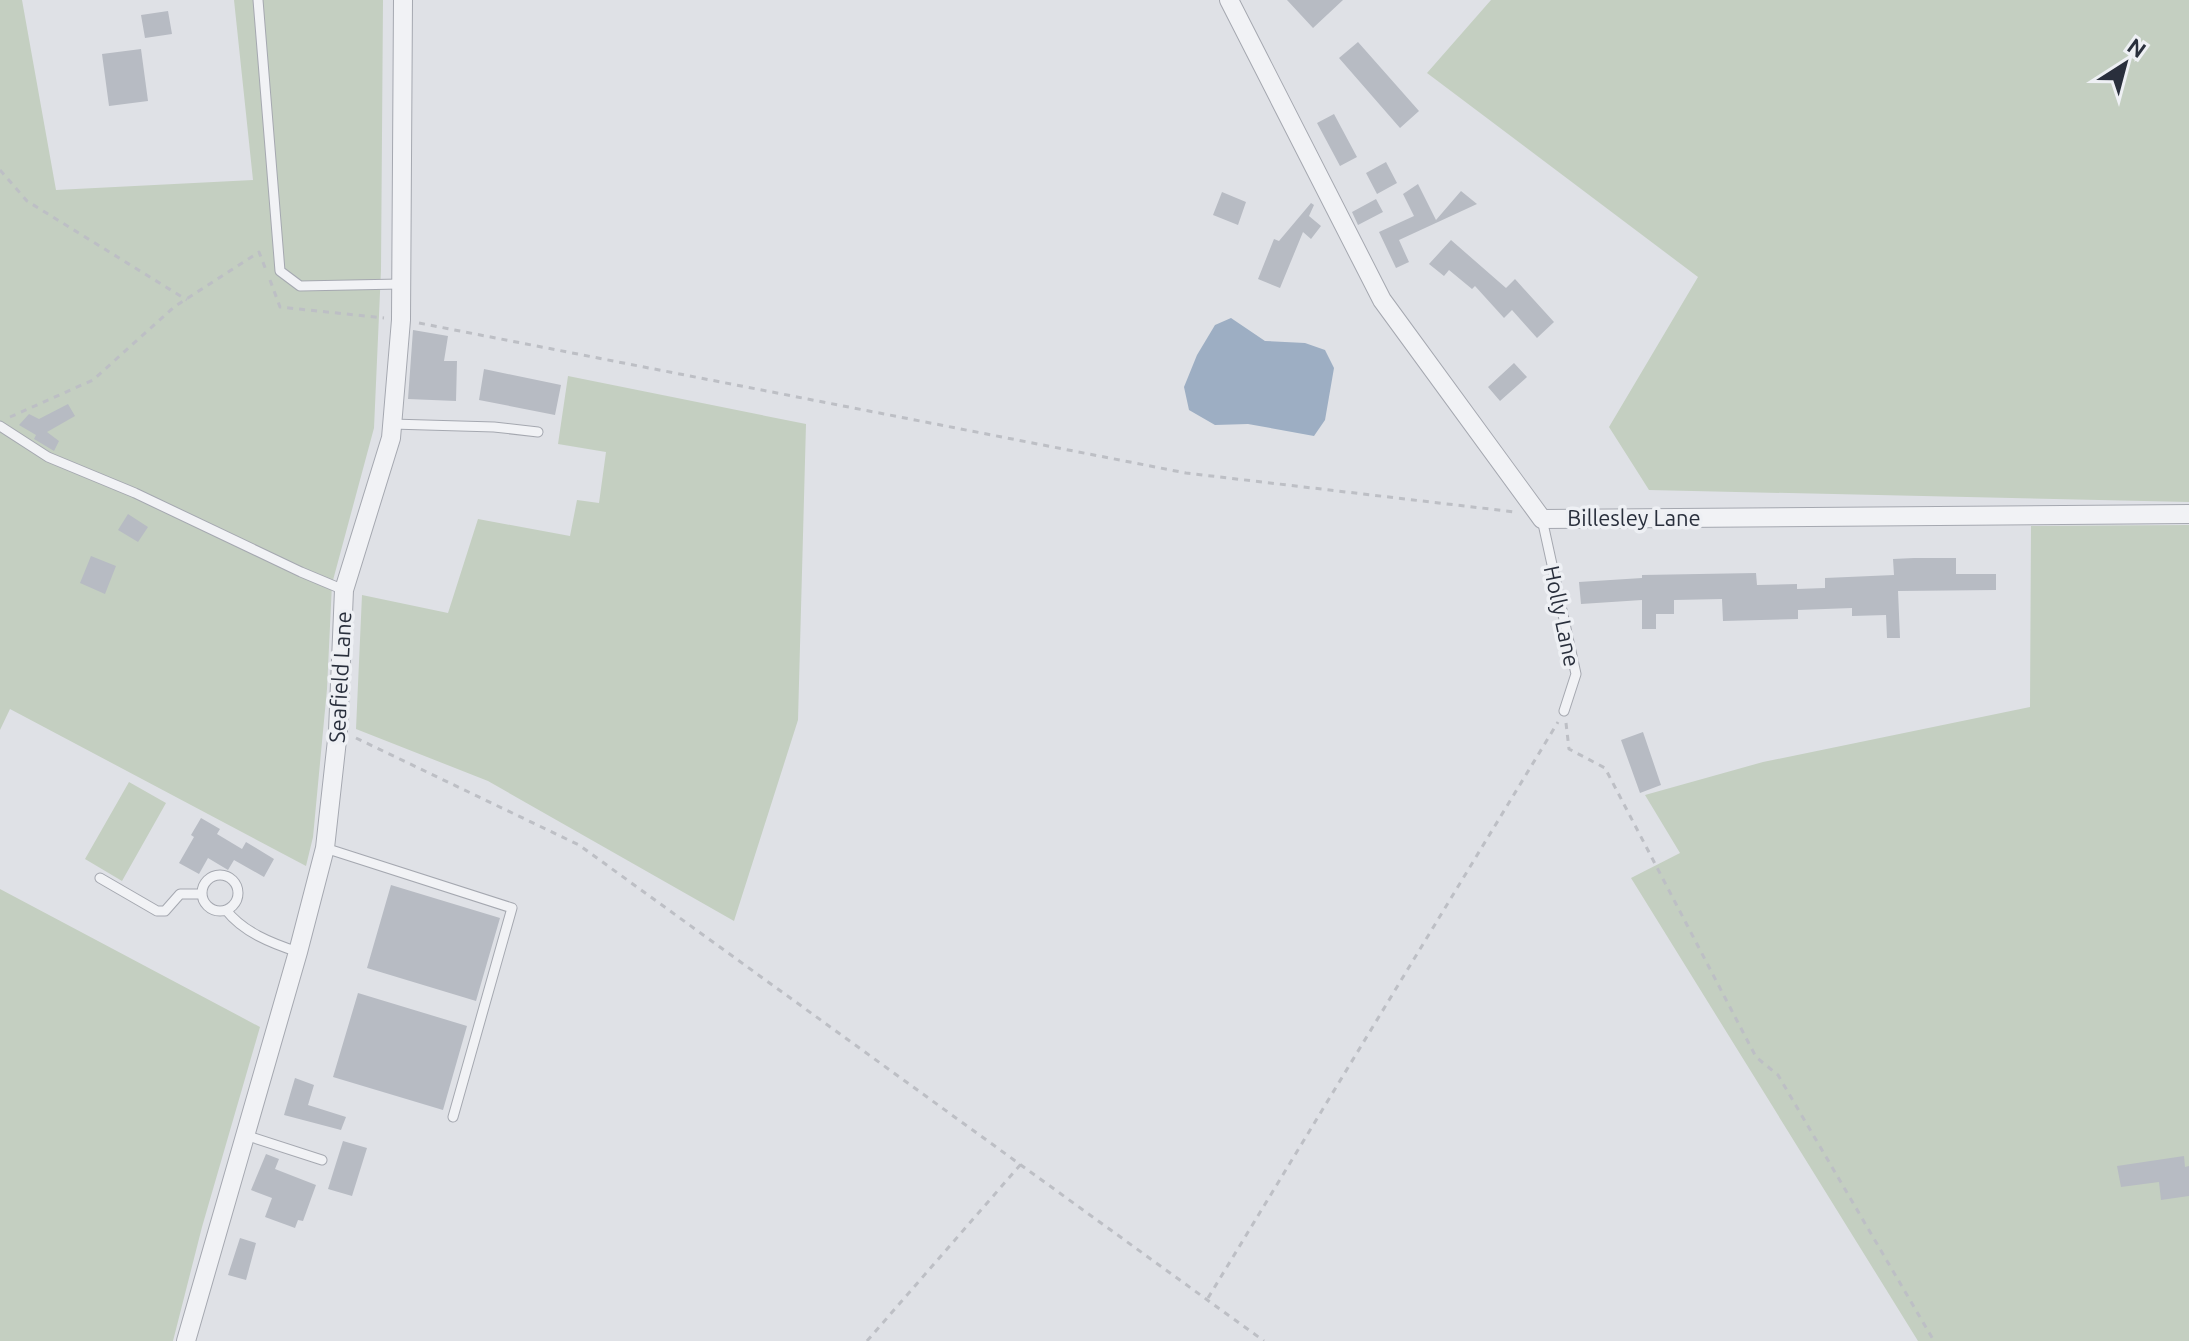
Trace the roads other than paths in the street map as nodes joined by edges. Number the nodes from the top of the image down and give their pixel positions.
1 (258, 0) edge
2 (403, 0) edge
3 (1229, 0) edge
4 (400, 284) junction
5 (0, 424) edge
6 (392, 424) junction
7 (538, 432) dead end
8 (2189, 514) edge
9 (1540, 517) junction
10 (344, 590) junction
11 (1564, 711) road end
12 (325, 848) junction
13 (100, 878) dead end
14 (202, 894) junction
15 (226, 910) junction
16 (298, 952) junction
17 (453, 1117) dead end
18 (245, 1135) junction
19 (322, 1160) dead end
20 (186, 1341) edge

1 - 4 lane
2 - 4 street, Seafield Lane
3 - 9 street, Billesley Lane
4 - 6 street, Seafield Lane
5 - 10 lane
6 - 7 lane
6 - 10 street, Seafield Lane
8 - 9 street, Billesley Lane
9 - 11 lane, Holly Lane
10 - 12 street, Seafield Lane
12 - 16 street, Seafield Lane
12 - 17 lane
13 - 14 lane
14 - 15 lane
14 - 15 lane
15 - 16 lane
16 - 18 street, Seafield Lane
18 - 19 lane
18 - 20 street, Seafield Lane

